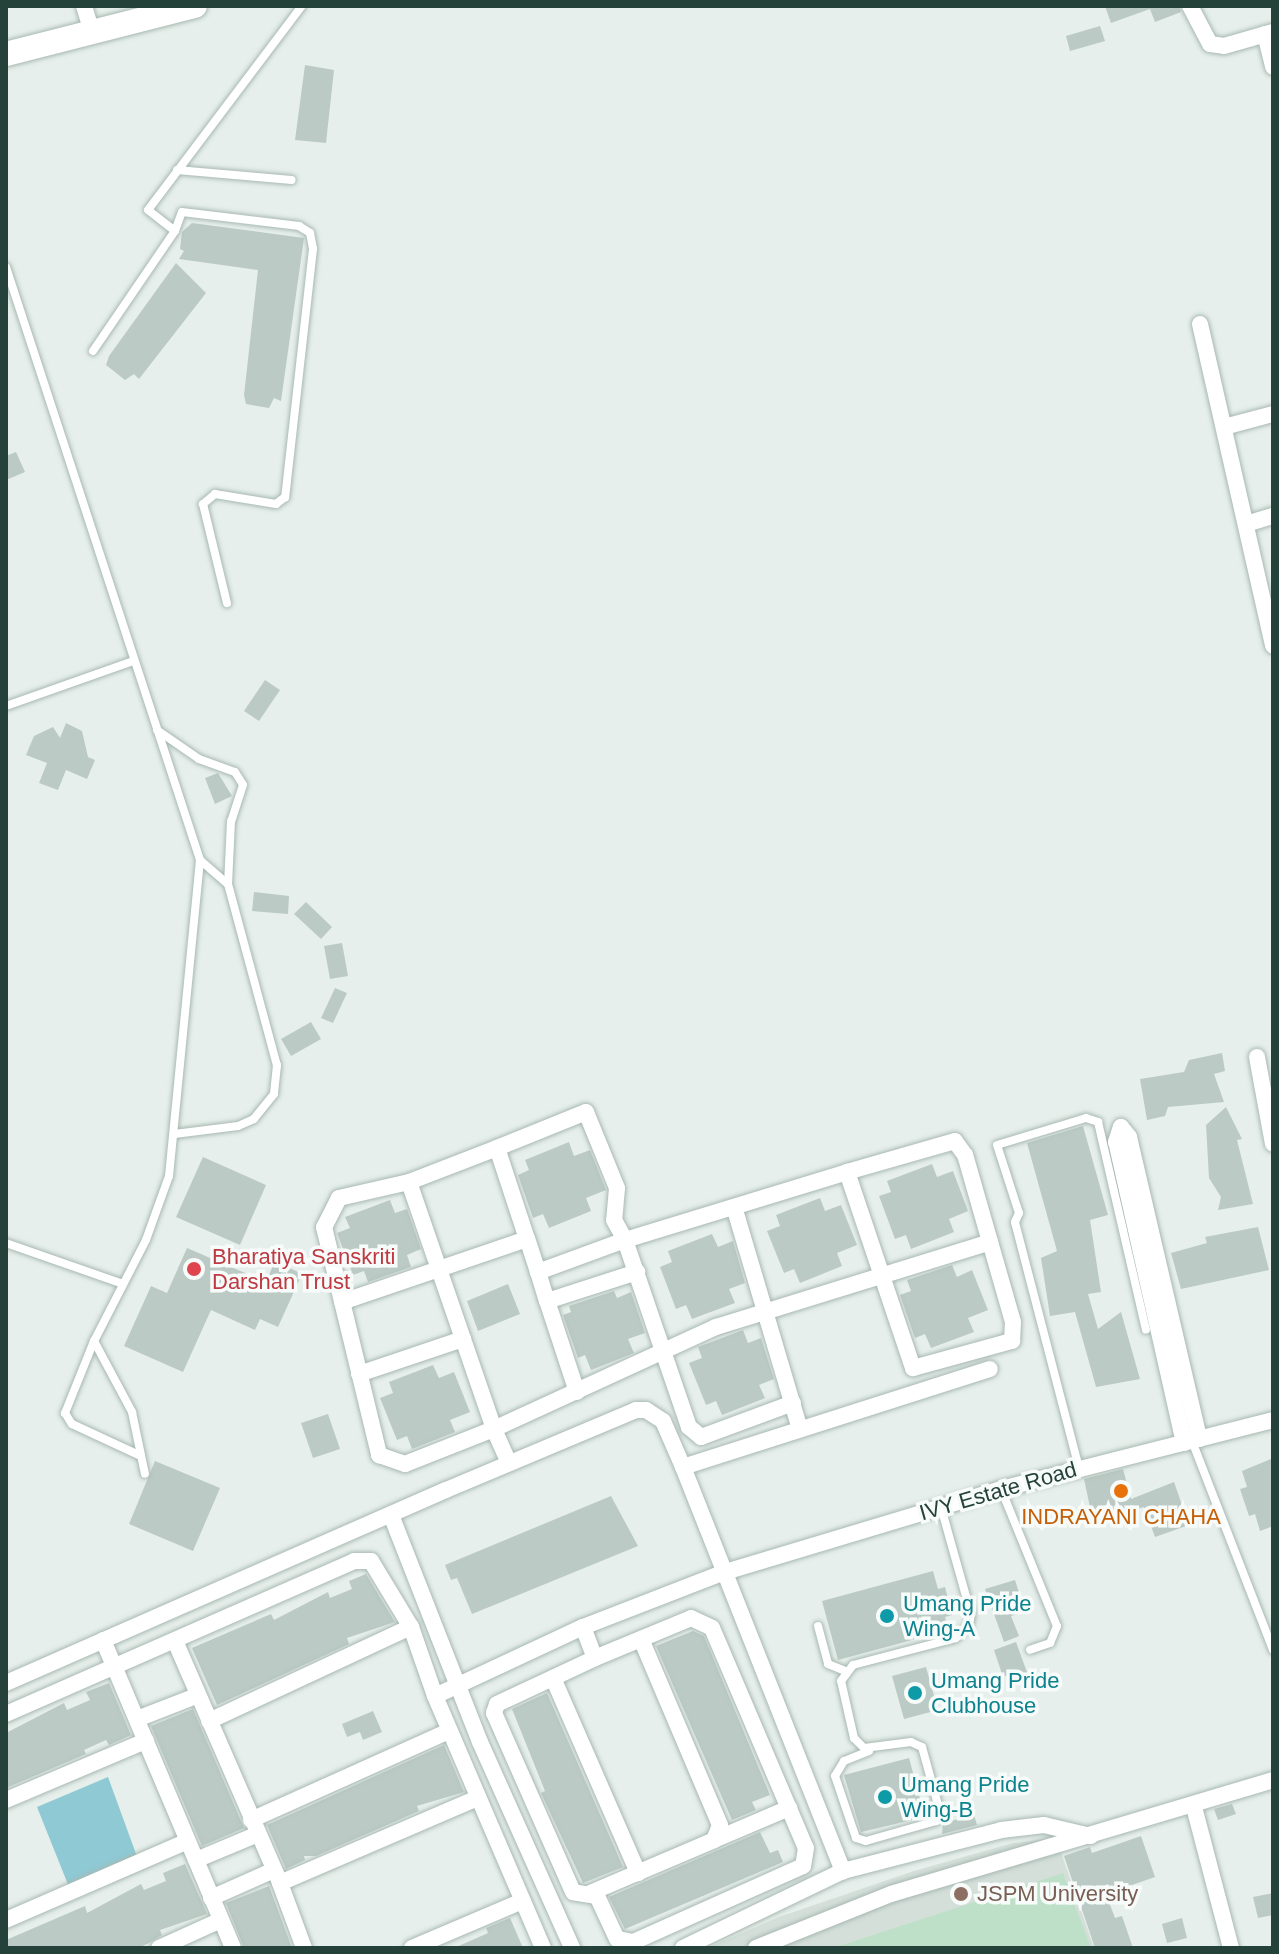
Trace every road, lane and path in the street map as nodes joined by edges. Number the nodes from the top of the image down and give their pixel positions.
1 (84, 6) edge
2 (195, 6) edge
3 (302, 6) edge
4 (1190, 6) edge
5 (151, 11) edge
6 (92, 33) junction
7 (1269, 33) edge
8 (6, 54) edge
9 (1273, 67) edge
10 (177, 170) junction
11 (292, 180) dead end
12 (175, 231) junction
13 (6, 267) edge
14 (1200, 324) dead end
15 (93, 351) dead end
16 (1273, 414) edge
17 (1224, 427) junction
18 (1273, 516) edge
19 (1246, 524) junction
20 (227, 603) dead end
21 (1269, 611) edge
22 (1273, 646) edge
23 (133, 661) junction
24 (6, 706) edge
25 (156, 730) junction
26 (200, 860) junction
27 (228, 884) junction
28 (1257, 1057) dead end
29 (174, 1134) junction
30 (1273, 1144) edge
31 (497, 1148) junction
32 (847, 1172) junction
33 (409, 1182) junction
34 (735, 1210) junction
35 (527, 1239) junction
36 (625, 1240) junction
37 (990, 1242) junction
38 (6, 1243) edge
39 (440, 1269) junction
40 (538, 1272) junction
41 (637, 1272) junction
42 (880, 1273) junction
43 (1149, 1282) junction
44 (123, 1284) junction
45 (547, 1301) junction
46 (342, 1302) junction
47 (764, 1310) junction
48 (1146, 1330) dead end
49 (463, 1339) junction
50 (94, 1341) junction
51 (660, 1351) junction
52 (990, 1369) dead end
53 (359, 1374) junction
54 (577, 1392) junction
55 (793, 1403) junction
56 (1273, 1420) edge
57 (799, 1426) junction
58 (494, 1429) junction
59 (1192, 1441) junction
60 (141, 1456) junction
61 (509, 1463) junction
62 (683, 1467) junction
63 (1079, 1468) junction
64 (145, 1474) dead end
65 (1001, 1489) junction
66 (940, 1506) junction
67 (391, 1515) junction
68 (725, 1572) junction
69 (818, 1626) dead end
70 (411, 1627) junction
71 (583, 1627) junction
72 (641, 1639) junction
73 (103, 1640) junction
74 (175, 1641) junction
75 (1030, 1650) dead end
76 (1273, 1650) edge
77 (595, 1658) junction
78 (114, 1667) junction
79 (845, 1671) junction
80 (553, 1678) junction
81 (6, 1683) edge
82 (457, 1685) junction
83 (196, 1696) junction
84 (435, 1696) junction
85 (6, 1714) edge
86 (137, 1719) junction
87 (209, 1721) junction
88 (449, 1731) junction
89 (146, 1741) junction
90 (869, 1751) junction
91 (1273, 1780) edge
92 (477, 1798) junction
93 (6, 1800) edge
94 (1194, 1807) junction
95 (789, 1808) junction
96 (255, 1827) junction
97 (1091, 1836) junction
98 (525, 1839) junction
99 (714, 1840) junction
100 (188, 1841) junction
101 (501, 1852) junction
102 (196, 1860) junction
103 (843, 1871) junction
104 (638, 1873) junction
105 (277, 1876) junction
106 (590, 1893) junction
107 (211, 1898) junction
108 (522, 1901) junction
109 (6, 1920) edge
110 (221, 1920) junction
111 (159, 1948) edge
112 (233, 1948) edge
113 (304, 1948) edge
114 (412, 1948) edge
115 (543, 1948) edge
116 (572, 1948) edge
117 (683, 1948) edge
118 (756, 1948) edge
119 (1231, 1948) edge

1 - 6 street
2 - 5 main road
3 - 10 lane
4 - 7 street
5 - 6 main road
6 - 8 main road
7 - 9 street
10 - 11 lane
10 - 12 lane
12 - 15 lane
12 - 20 lane
13 - 23 lane
14 - 17 street
16 - 17 street
17 - 19 street
18 - 19 street
19 - 21 street
21 - 22 street
23 - 24 lane
23 - 25 lane
25 - 26 lane
25 - 27 lane
26 - 27 lane
26 - 29 lane
27 - 29 lane
28 - 30 street
29 - 44 lane
31 - 33 street
31 - 35 street
31 - 36 street
32 - 34 street
32 - 37 street
32 - 42 street
33 - 39 street
33 - 46 street
34 - 36 street
34 - 47 street
35 - 39 street
35 - 40 street
36 - 40 street
36 - 41 street
37 - 42 street
37 - 42 street
38 - 44 lane
39 - 46 street
39 - 49 street
40 - 45 street
41 - 45 street
41 - 51 street
42 - 47 street
43 - 43 street
43 - 48 lane
43 - 59 street
43 - 63 lane
44 - 50 lane
45 - 54 street
46 - 53 street
47 - 51 street
47 - 55 street
49 - 53 street
49 - 58 street
50 - 60 lane
50 - 60 lane
51 - 54 street
51 - 55 street
52 - 57 street
53 - 58 street
54 - 58 street
55 - 57 street
56 - 59 street, IVY Estate Road
57 - 62 street
58 - 61 street
59 - 63 street, IVY Estate Road
59 - 76 lane
60 - 64 lane
61 - 62 street
61 - 67 street
62 - 68 street
63 - 65 street, IVY Estate Road
65 - 66 street, IVY Estate Road
65 - 75 lane
66 - 68 street, IVY Estate Road
66 - 79 lane
67 - 73 street
67 - 82 street
68 - 71 street, IVY Estate Road
68 - 103 street
69 - 79 lane
70 - 74 street
70 - 84 street
70 - 87 street
71 - 77 street
71 - 82 street, IVY Estate Road
72 - 77 street
72 - 95 street
72 - 99 street
73 - 78 street
73 - 81 street
74 - 78 street
74 - 83 street
77 - 80 street
78 - 85 street
78 - 86 street
79 - 90 lane
80 - 104 street
80 - 106 street
82 - 84 street, IVY Estate Road
82 - 98 street
83 - 86 street
83 - 87 street
84 - 88 street
86 - 89 street
87 - 96 street
88 - 92 street
88 - 96 street
89 - 93 street
89 - 100 street
90 - 90 lane
91 - 94 street
92 - 101 street
92 - 105 street
94 - 97 street
94 - 119 street
95 - 99 street
95 - 106 street
96 - 102 street
96 - 105 street
97 - 103 street
97 - 118 street
98 - 101 street
98 - 116 street
99 - 104 street
100 - 102 street
100 - 109 street
101 - 108 street
102 - 107 street
103 - 117 street
104 - 106 street
105 - 107 street
105 - 113 street
107 - 110 street
108 - 114 street
108 - 115 street
110 - 111 street
110 - 112 street

